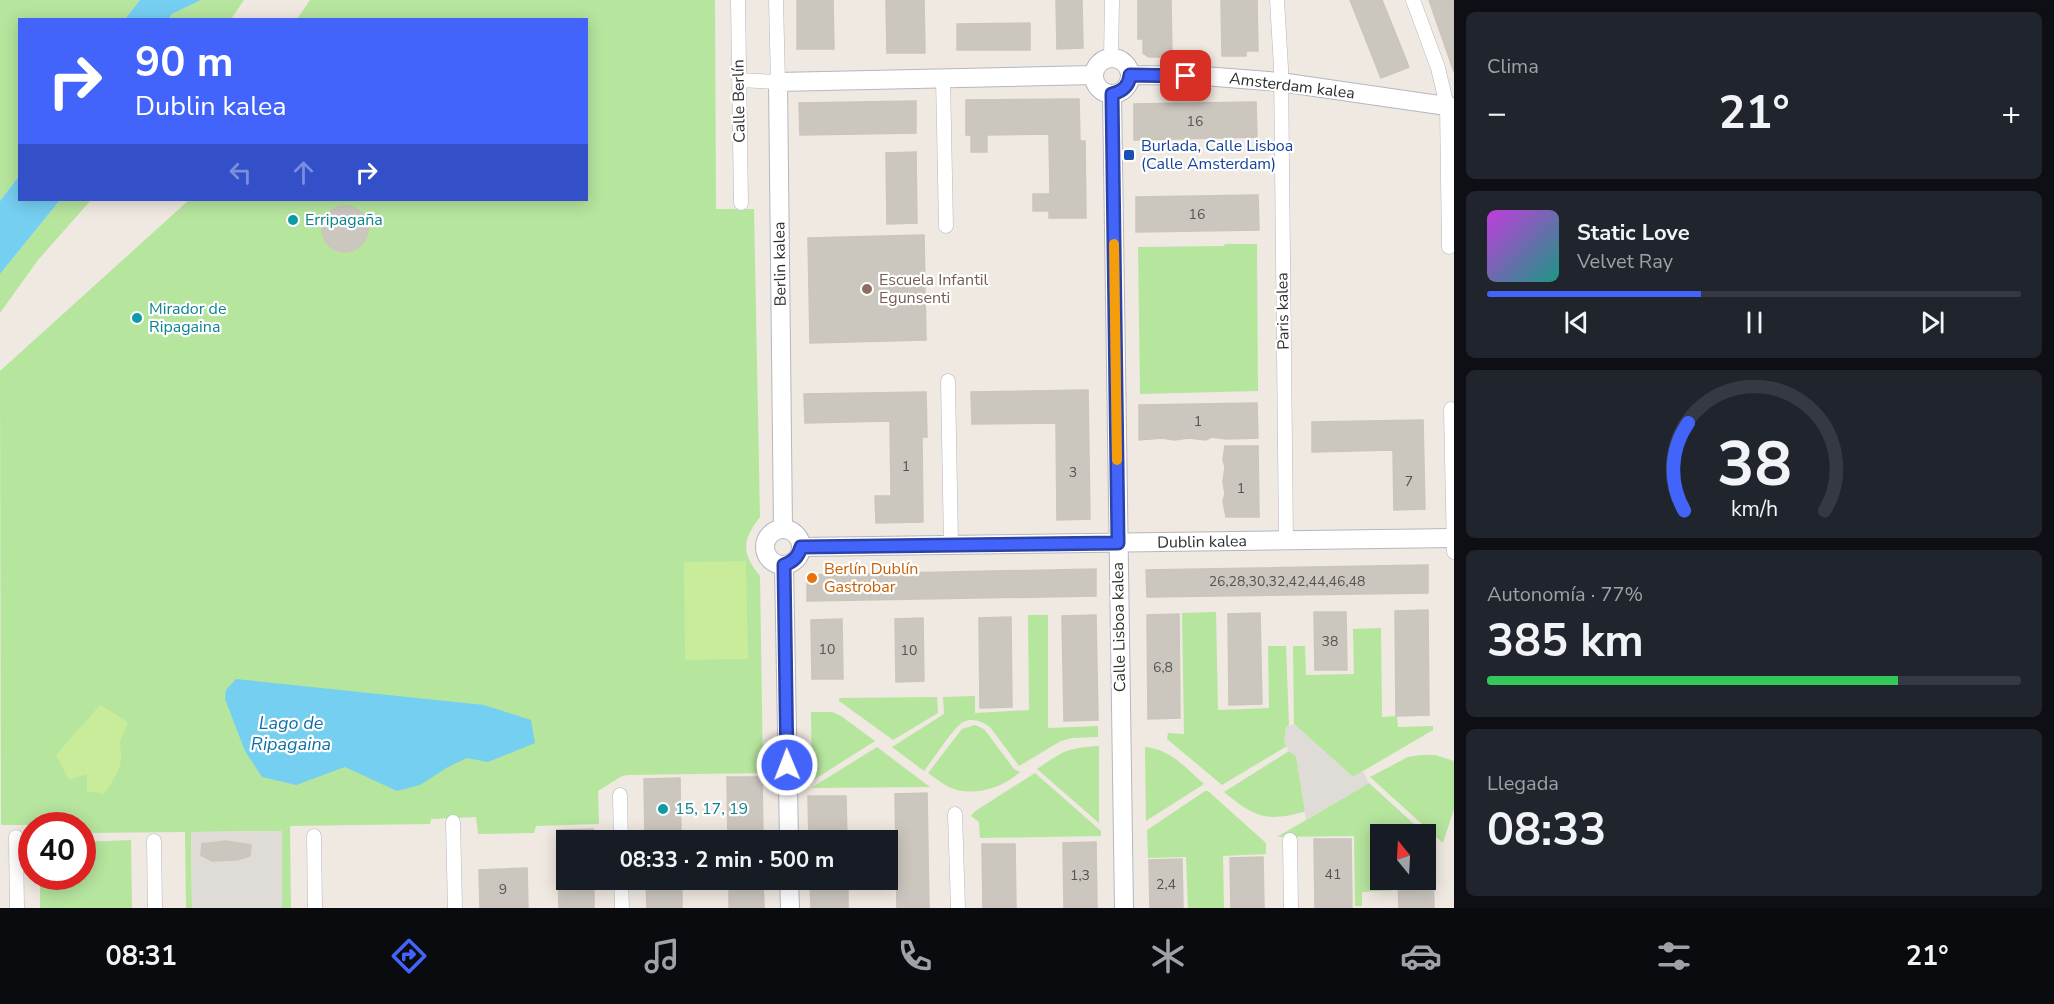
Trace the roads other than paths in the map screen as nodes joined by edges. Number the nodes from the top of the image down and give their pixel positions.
1 (738, 0) edge
2 (776, 0) edge
3 (1112, 0) edge
4 (1277, 0) edge
5 (1413, 0) edge
6 (1112, 58) junction
7 (1094, 75) junction
8 (1130, 75) junction
9 (943, 78) junction
10 (739, 80) junction
11 (778, 82) junction
12 (1280, 82) junction
13 (1112, 94) junction
14 (1451, 106) edge
15 (741, 203) dead end
16 (946, 225) dead end
17 (1449, 247) dead end
18 (948, 381) dead end
19 (1451, 410) dead end
20 (783, 529) junction
21 (1454, 538) edge
22 (1286, 541) junction
23 (1118, 543) junction
24 (951, 545) junction
25 (801, 547) junction
26 (1454, 552) edge
27 (784, 565) junction
28 (620, 795) dead end
29 (955, 814) dead end
30 (453, 822) dead end
31 (621, 830) edge
32 (789, 830) edge
33 (314, 836) dead end
34 (16, 837) dead end
35 (1290, 840) dead end
36 (154, 841) dead end
37 (621, 890) edge
38 (789, 890) edge
39 (17, 908) edge
40 (155, 908) edge
41 (315, 908) edge
42 (455, 908) edge
43 (622, 908) edge
44 (790, 908) edge
45 (958, 908) edge
46 (1124, 908) edge
47 (1291, 908) edge

1 - 10 street, Calle Berlín
2 - 11 street, Berlin kalea
3 - 6 street
4 - 12 street, Paris kalea
5 - 14 street
6 - 7 street
6 - 8 street
7 - 9 street
7 - 13 street
8 - 12 street, Amsterdam kalea
8 - 13 street
9 - 11 street
9 - 16 street
10 - 11 street
10 - 15 street, Calle Berlín
11 - 20 street, Berlin kalea
12 - 14 street, Amsterdam kalea
12 - 22 street, Paris kalea
13 - 23 street, Calle Lisboa kalea
14 - 17 street
18 - 24 street
19 - 21 street
20 - 25 street
20 - 27 street
21 - 22 street, Dublin kalea
21 - 26 street
22 - 23 street, Dublin kalea
23 - 24 street, Dublin kalea
23 - 46 street, Calle Lisboa kalea
24 - 25 street, Dublin kalea
25 - 27 street
27 - 32 street
28 - 31 street
29 - 45 street
30 - 42 street
33 - 41 street
34 - 39 street
35 - 47 street
36 - 40 street
37 - 43 street
38 - 44 street

